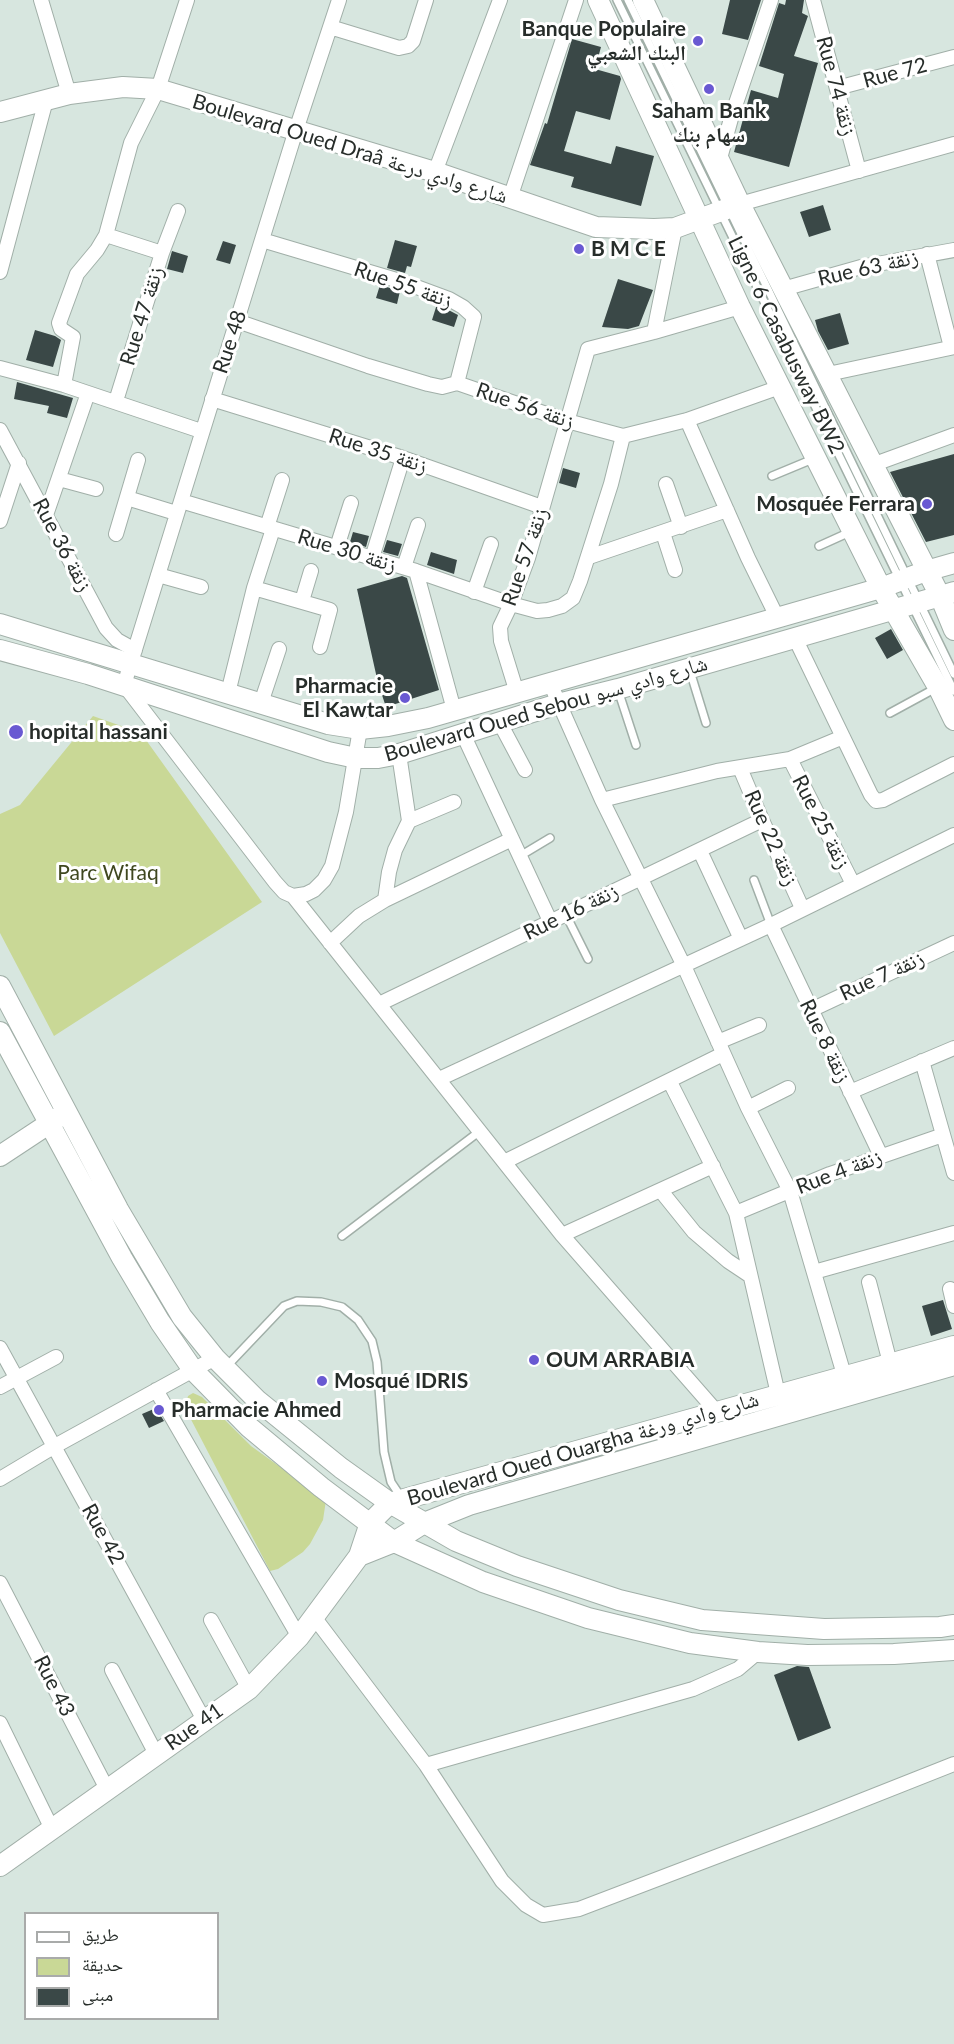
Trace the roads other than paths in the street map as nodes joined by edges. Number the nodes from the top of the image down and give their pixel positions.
1 (41, 0) edge
2 (187, 0) edge
3 (339, 0) edge
4 (426, 0) edge
5 (500, 0) edge
6 (576, 0) edge
7 (598, 0) edge
8 (617, 0) edge
9 (628, 0) edge
10 (643, 0) edge
11 (771, 0) edge
12 (813, 0) edge
13 (330, 27) junction
14 (954, 57) edge
15 (837, 88) junction
16 (158, 89) junction
17 (69, 94) junction
18 (46, 100) junction
19 (0, 112) edge
20 (296, 130) junction
21 (954, 144) edge
22 (719, 162) junction
23 (859, 171) junction
24 (435, 172) junction
25 (510, 198) junction
26 (730, 208) junction
27 (178, 211) dead end
28 (699, 219) junction
29 (675, 228) junction
30 (106, 235) junction
31 (262, 240) junction
32 (954, 250) edge
33 (162, 253) junction
34 (927, 254) junction
35 (0, 272) edge
36 (783, 289) junction
37 (740, 307) junction
38 (237, 321) junction
39 (654, 332) junction
40 (952, 347) edge
41 (0, 368) edge
42 (828, 374) junction
43 (457, 383) junction
44 (64, 386) junction
45 (780, 387) junction
46 (88, 393) junction
47 (212, 399) junction
48 (116, 401) junction
49 (687, 420) junction
50 (567, 421) junction
51 (0, 429) edge
52 (201, 431) junction
53 (954, 435) edge
54 (623, 436) junction
55 (403, 458) junction
56 (815, 458) junction
57 (138, 460) dead end
58 (19, 464) junction
59 (872, 465) junction
60 (772, 476) dead end
61 (59, 479) junction
62 (282, 480) dead end
63 (666, 484) dead end
64 (96, 489) dead end
65 (127, 498) junction
66 (351, 503) dead end
67 (179, 507) junction
68 (542, 507) junction
69 (727, 510) junction
70 (46, 515) junction
71 (0, 521) edge
72 (418, 525) dead end
73 (681, 527) junction
74 (270, 528) junction
75 (853, 531) junction
76 (663, 533) junction
77 (116, 534) dead end
78 (490, 544) dead end
79 (819, 546) dead end
80 (337, 547) junction
81 (589, 557) junction
82 (372, 558) junction
83 (954, 563) edge
84 (410, 569) junction
85 (675, 570) dead end
86 (311, 571) dead end
87 (926, 571) junction
88 (158, 575) junction
89 (904, 579) junction
90 (201, 587) dead end
91 (254, 588) junction
92 (881, 588) junction
93 (474, 592) junction
94 (947, 594) edge
95 (302, 601) junction
96 (916, 603) junction
97 (511, 604) junction
98 (892, 609) junction
99 (777, 617) junction
100 (0, 624) edge
101 (954, 630) edge
102 (795, 638) junction
103 (320, 647) dead end
104 (279, 649) dead end
105 (0, 650) edge
106 (133, 657) junction
107 (689, 669) junction
108 (954, 674) edge
109 (550, 683) junction
110 (124, 685) junction
111 (618, 689) junction
112 (946, 689) edge
113 (228, 693) junction
114 (517, 693) junction
115 (261, 704) junction
116 (558, 704) junction
117 (454, 710) junction
118 (890, 713) dead end
119 (954, 720) edge
120 (500, 723) junction
121 (706, 723) dead end
122 (360, 729) junction
123 (463, 734) junction
124 (843, 737) junction
125 (636, 745) dead end
126 (399, 754) junction
127 (356, 758) junction
128 (790, 759) junction
129 (954, 764) edge
130 (740, 768) junction
131 (525, 770) dead end
132 (602, 800) junction
133 (454, 802) dead end
134 (762, 820) junction
135 (409, 821) junction
136 (954, 835) edge
137 (550, 838) dead end
138 (512, 839) junction
139 (699, 851) junction
140 (520, 856) junction
141 (640, 878) junction
142 (754, 880) dead end
143 (853, 884) junction
144 (293, 896) junction
145 (385, 900) junction
146 (802, 908) junction
147 (566, 915) junction
148 (551, 923) junction
149 (771, 926) junction
150 (741, 939) junction
151 (330, 943) junction
152 (954, 943) edge
153 (588, 959) dead end
154 (684, 966) junction
155 (0, 986) edge
156 (379, 1004) junction
157 (811, 1010) junction
158 (759, 1024) dead end
159 (0, 1032) edge
160 (721, 1048) junction
161 (954, 1048) edge
162 (922, 1061) junction
163 (439, 1079) junction
164 (670, 1082) junction
165 (788, 1088) dead end
166 (850, 1092) junction
167 (748, 1108) junction
168 (67, 1112) junction
169 (49, 1124) junction
170 (480, 1131) junction
171 (948, 1142) edge
172 (0, 1155) edge
173 (881, 1156) junction
174 (504, 1162) junction
175 (713, 1166) junction
176 (954, 1173) edge
177 (661, 1191) junction
178 (790, 1191) junction
179 (736, 1213) junction
180 (954, 1233) edge
181 (562, 1235) junction
182 (342, 1236) dead end
183 (814, 1272) junction
184 (749, 1275) junction
185 (869, 1282) dead end
186 (950, 1289) dead end
187 (954, 1306) edge
188 (954, 1346) edge
189 (0, 1348) edge
190 (56, 1357) dead end
191 (220, 1363) junction
192 (890, 1363) junction
193 (954, 1365) edge
194 (193, 1370) junction
195 (844, 1375) junction
196 (16, 1379) junction
197 (0, 1387) edge
198 (156, 1390) junction
199 (778, 1394) junction
200 (850, 1395) junction
201 (716, 1411) junction
202 (55, 1446) junction
203 (0, 1479) edge
204 (396, 1501) junction
205 (370, 1523) junction
206 (424, 1523) junction
207 (394, 1542) junction
208 (359, 1556) junction
209 (0, 1582) edge
210 (314, 1617) junction
211 (211, 1620) dead end
212 (954, 1625) edge
213 (299, 1637) junction
214 (954, 1650) edge
215 (758, 1652) junction
216 (112, 1670) dead end
217 (249, 1689) junction
218 (204, 1720) junction
219 (0, 1723) edge
220 (156, 1754) junction
221 (954, 1764) edge
222 (426, 1765) junction
223 (107, 1789) junction
224 (52, 1829) junction
225 (0, 1866) edge

1 - 17 street
2 - 16 street
3 - 13 street, Rue 48
4 - 13 street
5 - 24 street
6 - 25 street
7 - 28 street
8 - 26 lane, Ligne 6 Casabusway BW2
9 - 26 lane, Ligne 6 Casabusway BW2
10 - 22 street
11 - 22 street
12 - 15 street, Rue 74 زنقة
13 - 20 street, Rue 48
14 - 15 street, Rue 72
15 - 23 street, Rue 74 زنقة
16 - 17 street, Boulevard Oued Draâ شارع وادي درعة
16 - 20 street, Boulevard Oued Draâ شارع وادي درعة
16 - 30 street
17 - 18 street, Boulevard Oued Draâ شارع وادي درعة
18 - 19 street, Boulevard Oued Draâ شارع وادي درعة
18 - 35 street
20 - 24 street, Boulevard Oued Draâ شارع وادي درعة
20 - 31 street, Rue 48
21 - 23 street
22 - 26 street
23 - 26 street
24 - 25 street, Boulevard Oued Draâ شارع وادي درعة
25 - 29 street, Boulevard Oued Draâ شارع وادي درعة
26 - 28 street, Boulevard Oued Draâ شارع وادي درعة
26 - 36 street
26 - 89 lane, Ligne 6 Casabusway BW2
27 - 33 street
28 - 29 street, Boulevard Oued Draâ شارع وادي درعة
28 - 37 street
29 - 39 street
30 - 33 street, Rue 47 زنقة
30 - 44 street
31 - 38 street, Rue 48
31 - 43 street, Rue 55 زنقة
32 - 34 street, Rue 63 زنقة
33 - 48 street, Rue 47 زنقة
34 - 36 street, Rue 63 زنقة
34 - 40 street
36 - 42 street
37 - 39 street
37 - 45 street
38 - 43 street, Rue 56 زنقة
38 - 47 street, Rue 48
39 - 50 street, Rue 57 زنقة
40 - 42 street
41 - 44 street
42 - 59 street
43 - 50 street, Rue 56 زنقة
44 - 46 street
45 - 49 street, Rue 56 زنقة
45 - 56 street
46 - 48 street
46 - 61 street
47 - 52 street, Rue 48
47 - 55 street, Rue 35 زنقة
48 - 52 street
49 - 54 street, Rue 56 زنقة
49 - 69 street
50 - 54 street, Rue 56 زنقة
50 - 68 street, Rue 57 زنقة
51 - 58 street, Rue 36 زنقة
52 - 67 street, Rue 48
53 - 59 street
54 - 81 street, Rue 30 زنقة
55 - 68 street, Rue 35 زنقة
55 - 82 street
56 - 60 lane
56 - 75 street
57 - 65 street
58 - 70 street, Rue 36 زنقة
58 - 71 street
59 - 87 street
61 - 64 street
61 - 70 street
62 - 74 street
63 - 73 street
65 - 67 street, Rue 30 زنقة
65 - 77 street
66 - 80 street
67 - 74 street, Rue 30 زنقة
67 - 88 street, Rue 48
68 - 97 street, Rue 57 زنقة
69 - 73 street
69 - 99 street
70 - 106 street, Rue 36 زنقة
72 - 84 street
73 - 76 street
74 - 80 street, Rue 30 زنقة
74 - 91 street
75 - 79 lane
75 - 92 street
76 - 81 street
76 - 85 street
78 - 93 street
80 - 82 street, Rue 30 زنقة
81 - 97 street, Rue 30 زنقة
82 - 84 street, Rue 30 زنقة
83 - 87 street, Boulevard Oued Sebou شارع وادي سبو
84 - 93 street, Rue 30 زنقة
84 - 117 street
86 - 95 street
87 - 89 street, Boulevard Oued Sebou شارع وادي سبو
87 - 94 street
88 - 90 street
88 - 106 street, Rue 48
89 - 92 street, Boulevard Oued Sebou شارع وادي سبو
89 - 96 lane, Ligne 6 Casabusway BW2
91 - 95 street
91 - 113 street
92 - 98 street
92 - 99 street, Boulevard Oued Sebou شارع وادي سبو
93 - 97 street, Rue 30 زنقة
94 - 96 street, Boulevard Oued Sebou شارع وادي سبو
94 - 101 street
95 - 103 street
96 - 98 street, Boulevard Oued Sebou شارع وادي سبو
96 - 108 lane, Ligne 6 Casabusway BW2
96 - 112 lane, Ligne 6 Casabusway BW2
97 - 114 street, Rue 57 زنقة
98 - 102 street, Boulevard Oued Sebou شارع وادي سبو
98 - 112 street
99 - 109 street, Boulevard Oued Sebou شارع وادي سبو
100 - 106 street, Boulevard Oued Sebou شارع وادي سبو
102 - 107 street, Boulevard Oued Sebou شارع وادي سبو
102 - 124 street
104 - 115 street
105 - 110 street, Boulevard Oued Sebou شارع وادي سبو
106 - 110 street, Rue 48
106 - 113 street, Boulevard Oued Sebou شارع وادي سبو
107 - 111 street, Boulevard Oued Sebou شارع وادي سبو
107 - 121 lane
109 - 114 street, Boulevard Oued Sebou شارع وادي سبو
109 - 116 street
110 - 127 street, Boulevard Oued Sebou شارع وادي سبو
110 - 144 street
111 - 116 street, Boulevard Oued Sebou شارع وادي سبو
111 - 125 lane
112 - 118 lane
112 - 119 street
113 - 115 street, Boulevard Oued Sebou شارع وادي سبو
114 - 117 street, Boulevard Oued Sebou شارع وادي سبو
115 - 122 street, Boulevard Oued Sebou شارع وادي سبو
116 - 120 street, Boulevard Oued Sebou شارع وادي سبو
116 - 132 street
117 - 122 street, Boulevard Oued Sebou شارع وادي سبو
120 - 123 street, Boulevard Oued Sebou شارع وادي سبو
120 - 131 street
122 - 127 street
123 - 126 street, Boulevard Oued Sebou شارع وادي سبو
123 - 138 street
124 - 128 street
124 - 129 street
126 - 127 street, Boulevard Oued Sebou شارع وادي سبو
126 - 135 street
127 - 144 street
128 - 130 street
128 - 143 street, Rue 25 زنقة
130 - 132 street
130 - 134 street, Rue 22 زنقة
132 - 141 street
133 - 135 street
134 - 139 street, Rue 16 زنقة
134 - 146 street, Rue 22 زنقة
135 - 145 street
136 - 143 street
137 - 140 lane
138 - 140 street
138 - 145 street
139 - 141 street, Rue 16 زنقة
139 - 150 street
140 - 148 street
141 - 147 street, Rue 16 زنقة
141 - 154 street
142 - 149 lane
143 - 146 street
144 - 151 street
145 - 151 street
146 - 149 street
147 - 148 street, Rue 16 زنقة
147 - 153 lane
148 - 156 street, Rue 16 زنقة
149 - 150 street
149 - 157 street, Rue 8 زنقة
150 - 154 street
151 - 156 street
152 - 157 street, Rue 7 زنقة
154 - 160 street
154 - 163 street
155 - 168 street
156 - 163 street
157 - 166 street, Rue 8 زنقة
158 - 160 street
159 - 169 street
160 - 164 street
160 - 167 street
161 - 162 street
162 - 166 street
162 - 171 street
163 - 170 street
164 - 174 street
164 - 175 street
165 - 167 street
166 - 173 street, Rue 8 زنقة
167 - 178 street
168 - 169 street
168 - 191 street
169 - 172 street
169 - 194 street
170 - 174 street
170 - 182 lane
171 - 173 street, Rue 4 زنقة
171 - 176 street
173 - 178 street, Rue 4 زنقة
174 - 181 street
175 - 177 street
175 - 179 street
177 - 181 street
177 - 184 street
178 - 179 street, Rue 4 زنقة
178 - 183 street
179 - 184 street
180 - 183 street
181 - 201 street
183 - 195 street
184 - 199 street
185 - 192 street
186 - 187 street
188 - 192 street, Boulevard Oued Ouargha شارع وادي ورغة
189 - 196 street, Rue 42
190 - 196 street
191 - 194 street
191 - 204 street
191 - 204 lane
192 - 195 street, Boulevard Oued Ouargha شارع وادي ورغة
193 - 200 street, Boulevard Oued Ouargha شارع وادي ورغة
194 - 198 street
194 - 205 street
195 - 199 street, Boulevard Oued Ouargha شارع وادي ورغة
195 - 200 street
196 - 197 street
196 - 202 street, Rue 42
198 - 202 street
198 - 213 street
199 - 201 street, Boulevard Oued Ouargha شارع وادي ورغة
200 - 206 street, Boulevard Oued Ouargha شارع وادي ورغة
201 - 204 street, Boulevard Oued Ouargha شارع وادي ورغة
202 - 203 street
202 - 218 street, Rue 42
204 - 205 street, Boulevard Oued Ouargha شارع وادي ورغة
204 - 206 street
205 - 207 street
205 - 208 street, Boulevard Oued Ouargha شارع وادي ورغة
206 - 207 street, Boulevard Oued Ouargha شارع وادي ورغة
206 - 212 street
207 - 208 street, Boulevard Oued Ouargha شارع وادي ورغة
207 - 215 street
208 - 210 street, Rue 41
209 - 223 street, Rue 43
210 - 213 street, Rue 41
210 - 222 street
211 - 217 street
213 - 217 street, Rue 41
214 - 215 street
215 - 222 street
216 - 220 street
217 - 218 street, Rue 41
218 - 220 street, Rue 41
219 - 224 street
220 - 223 street, Rue 41
221 - 222 street
223 - 224 street, Rue 41
224 - 225 street, Rue 41

